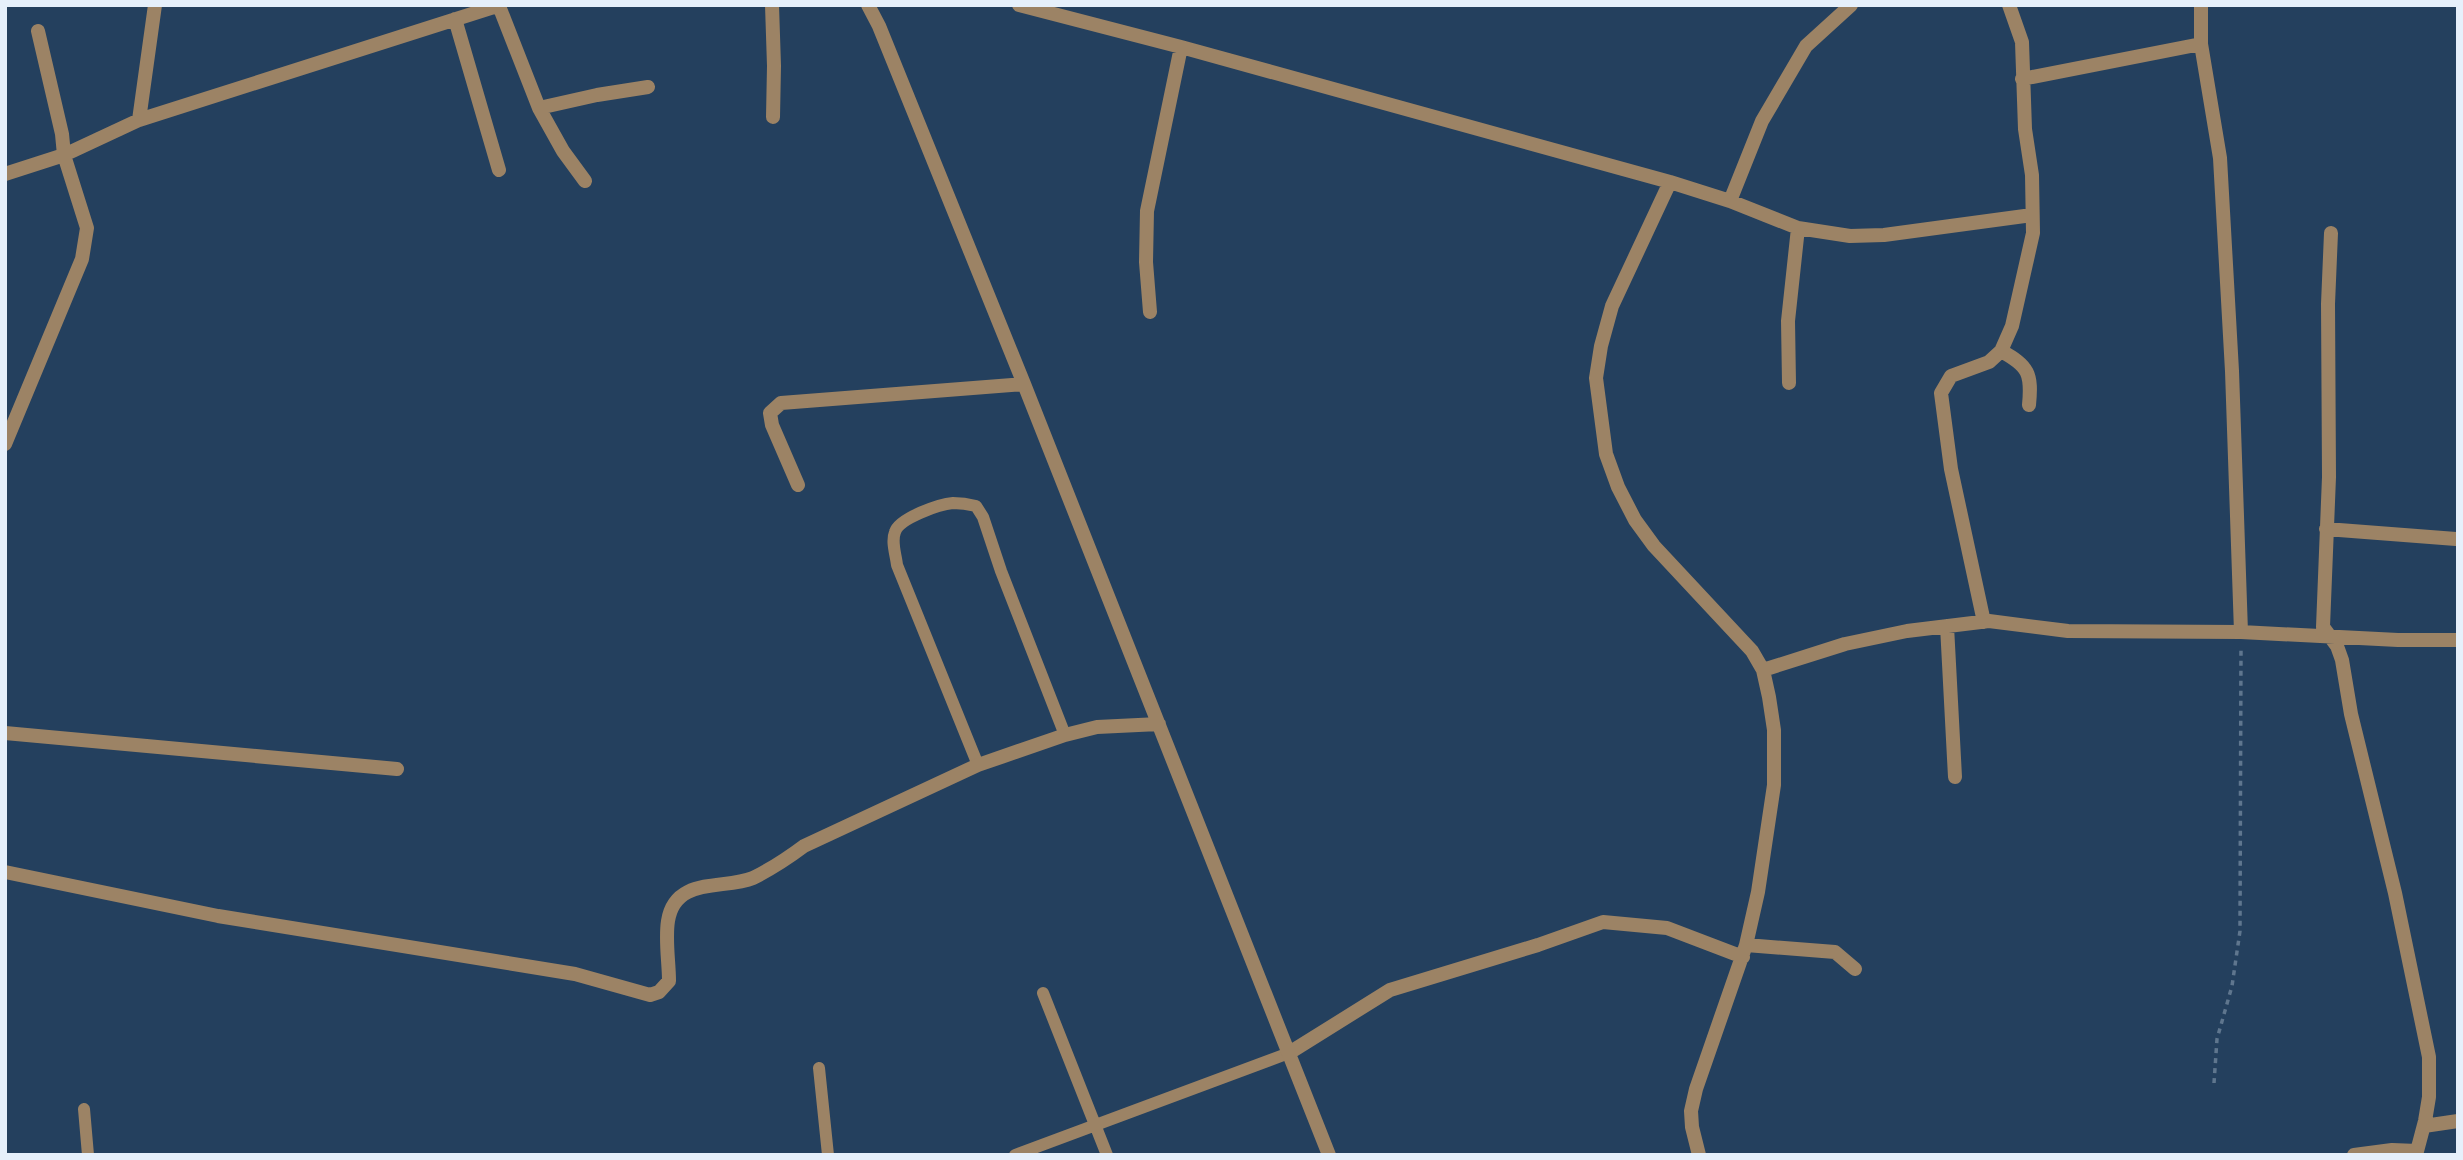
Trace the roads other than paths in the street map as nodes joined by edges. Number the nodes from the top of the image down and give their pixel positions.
1 (155, 5) edge
2 (772, 5) edge
3 (868, 5) edge
4 (1019, 5) edge
5 (1851, 5) edge
6 (2009, 5) edge
7 (2201, 5) edge
8 (500, 6) edge
9 (1063, 11) edge
10 (455, 19) junction
11 (38, 31) dead end
12 (2201, 44) junction
13 (1181, 47) junction
14 (2022, 79) junction
15 (648, 87) dead end
16 (539, 108) junction
17 (772, 117) dead end
18 (139, 120) junction
19 (64, 155) junction
20 (499, 170) dead end
21 (5, 174) edge
22 (586, 181) dead end
23 (1670, 183) junction
24 (1730, 201) junction
25 (2032, 215) junction
26 (1798, 228) junction
27 (2330, 233) dead end
28 (1150, 312) dead end
29 (2001, 351) junction
30 (1789, 383) dead end
31 (1024, 384) junction
32 (2029, 405) dead end
33 (5, 444) edge
34 (798, 485) dead end
35 (2326, 529) junction
36 (2456, 539) dead end
37 (1984, 622) junction
38 (1947, 626) junction
39 (2241, 632) junction
40 (2329, 636) junction
41 (2458, 640) edge
42 (1763, 670) junction
43 (1159, 724) junction
44 (5, 733) edge
45 (1065, 735) junction
46 (978, 765) junction
47 (397, 769) dead end
48 (1955, 777) dead end
49 (5, 872) edge
50 (1744, 951) junction
51 (1854, 969) dead end
52 (1042, 993) dead end
53 (1289, 1053) junction
54 (819, 1068) dead end
55 (84, 1109) dead end
56 (2458, 1121) edge
57 (1095, 1126) junction
58 (2424, 1126) junction
59 (2416, 1153) edge
60 (88, 1155) edge
61 (828, 1155) edge
62 (1015, 1155) edge
63 (1107, 1155) edge
64 (1329, 1155) edge
65 (1699, 1155) edge
66 (2354, 1155) edge

1 - 18 street
2 - 17 street
3 - 31 street
4 - 9 street
5 - 24 street
6 - 14 street
7 - 12 street
8 - 10 street
8 - 16 street
9 - 13 street
10 - 18 street
10 - 20 street
11 - 19 street
12 - 14 street
12 - 39 street
13 - 23 street
13 - 28 street
14 - 25 street
15 - 16 street
16 - 22 street
18 - 19 street
19 - 21 street
19 - 33 street
23 - 24 street
23 - 42 street
24 - 26 street
25 - 26 street
25 - 29 street
26 - 30 street
27 - 35 street
29 - 32 street
29 - 37 street
31 - 34 street
31 - 43 street
35 - 36 street
35 - 40 street
37 - 38 street
37 - 39 street
38 - 42 street
38 - 48 street
39 - 40 street
40 - 41 street
40 - 58 street
42 - 50 street
43 - 45 street
43 - 53 street
44 - 47 street
45 - 46 street
45 - 46 lane
46 - 49 street
50 - 51 street
50 - 53 street
50 - 65 street
52 - 57 lane
53 - 57 lane
53 - 64 street
54 - 61 lane
55 - 60 lane
56 - 58 street
57 - 62 lane
57 - 63 lane
58 - 59 street
59 - 66 street

